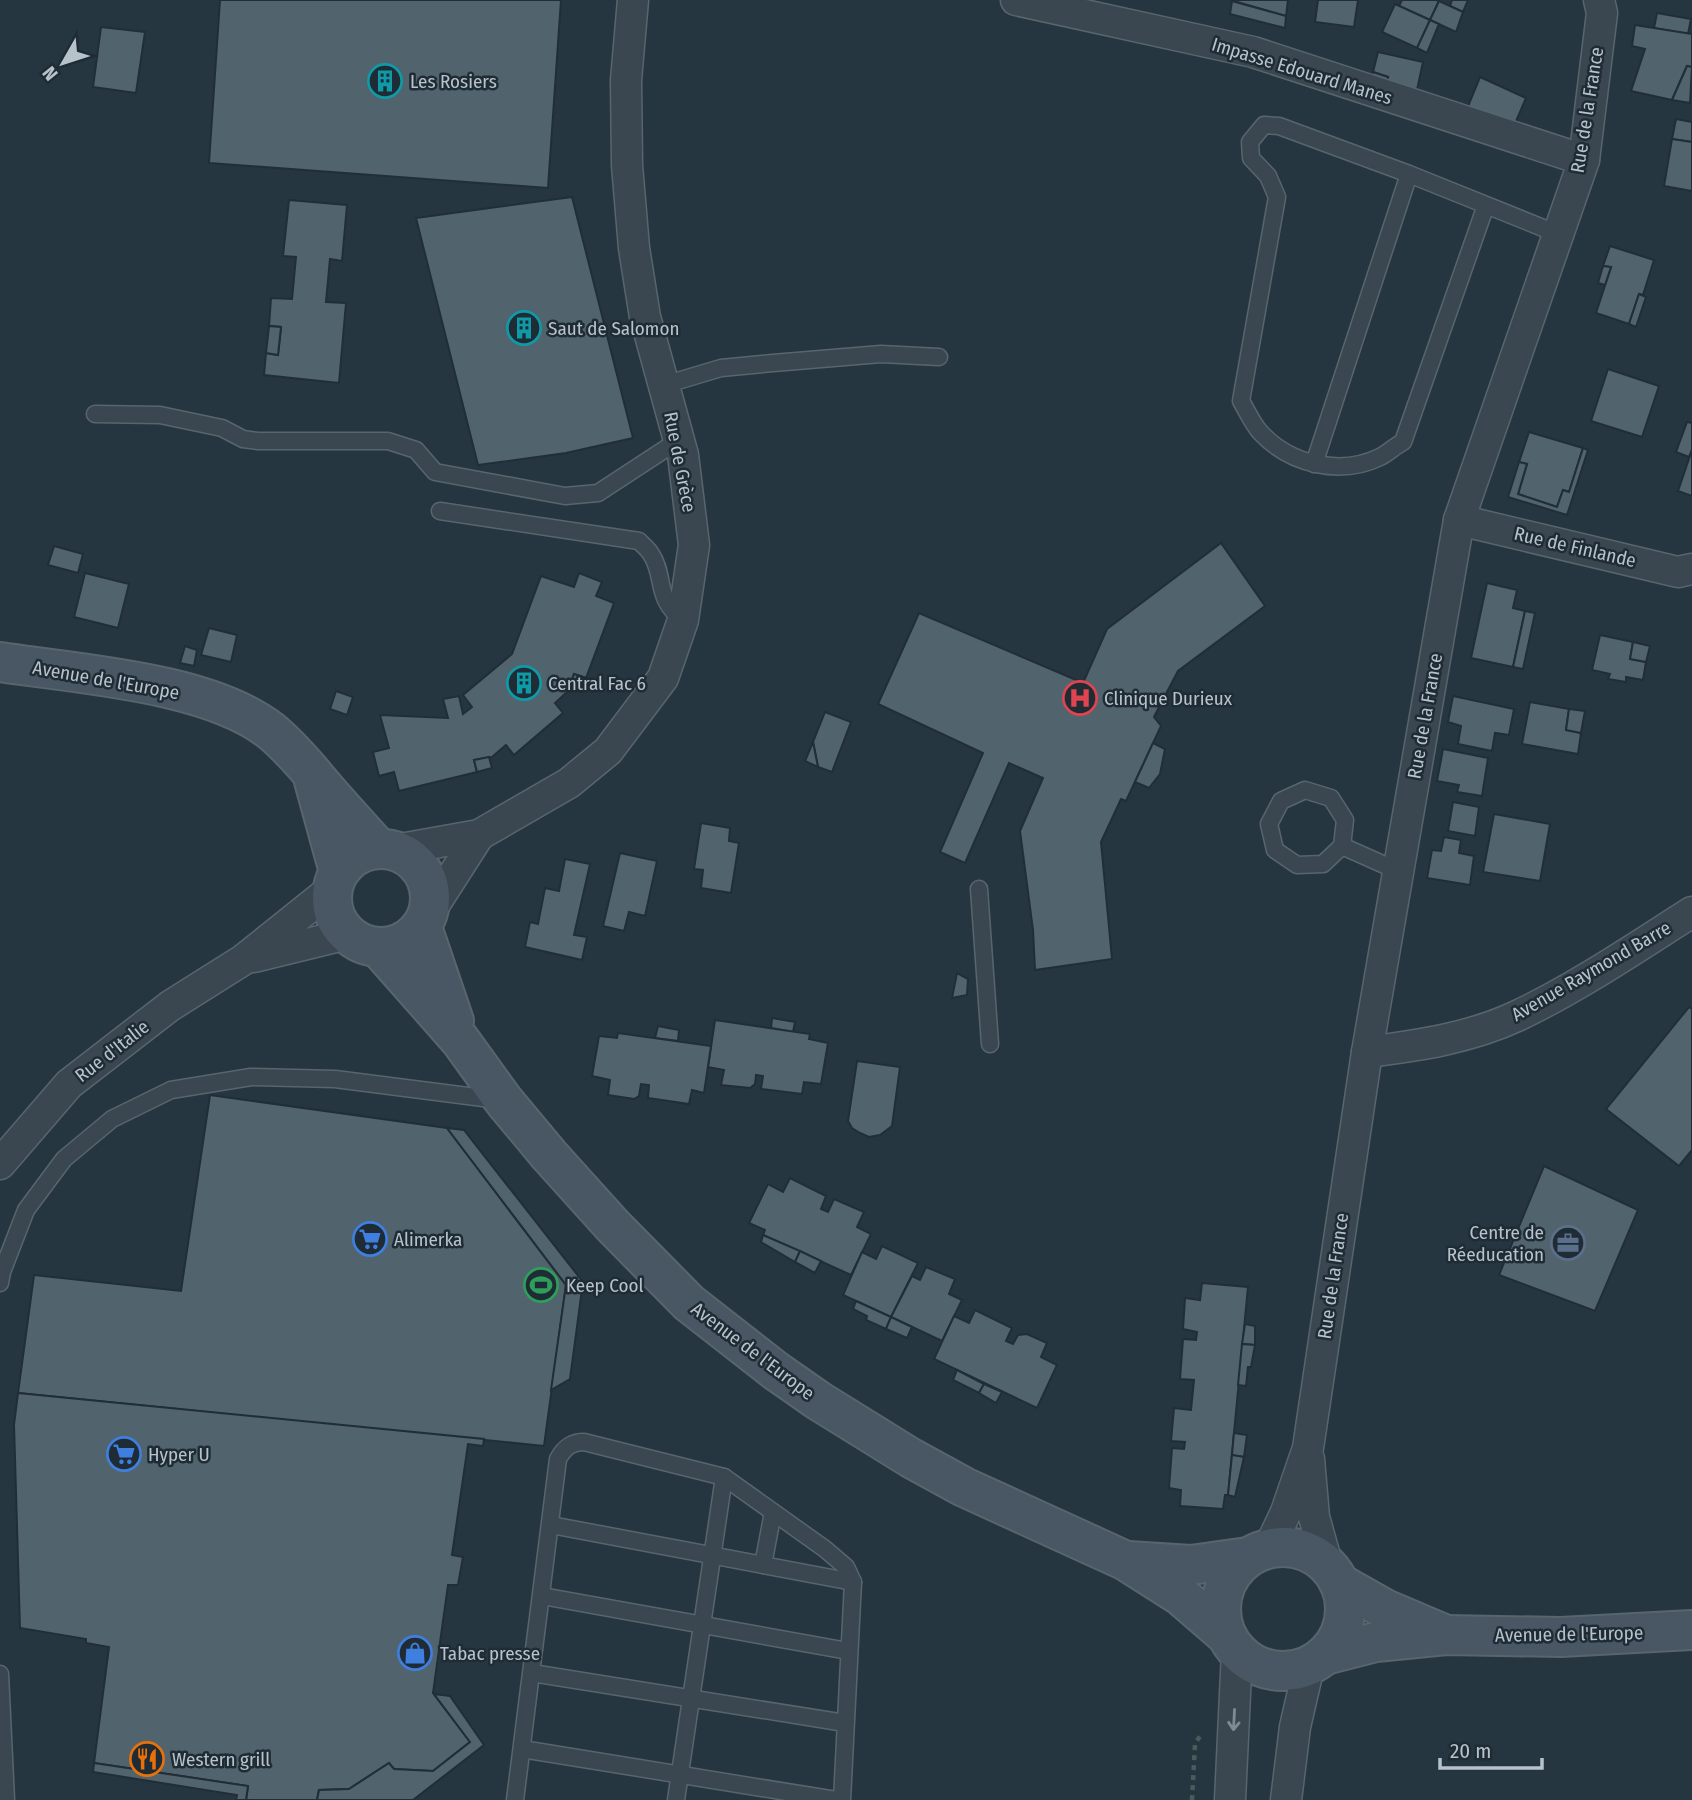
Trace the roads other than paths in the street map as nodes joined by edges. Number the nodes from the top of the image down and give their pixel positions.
1 (633, 0) edge
2 (1016, 0) edge
3 (1599, 0) edge
4 (1584, 160) junction
5 (1409, 174) junction
6 (1486, 205) junction
7 (1558, 234) junction
8 (939, 357) dead end
9 (664, 385) junction
10 (95, 414) dead end
11 (679, 440) junction
12 (1314, 464) junction
13 (440, 511) dead end
14 (1459, 520) junction
15 (1692, 569) edge
16 (683, 620) junction
17 (0, 662) edge
18 (311, 773) junction
19 (478, 835) junction
20 (1342, 846) junction
21 (387, 850) junction
22 (1398, 871) junction
23 (336, 880) junction
24 (979, 889) dead end
25 (1692, 912) edge
26 (425, 920) junction
27 (363, 941) junction
28 (243, 960) junction
29 (460, 1040) junction
30 (990, 1044) dead end
31 (1367, 1052) junction
32 (504, 1101) junction
33 (0, 1164) edge
34 (0, 1283) edge
35 (1308, 1448) junction
36 (724, 1477) junction
37 (773, 1512) junction
38 (551, 1525) junction
39 (1259, 1553) junction
40 (712, 1555) junction
41 (1126, 1561) junction
42 (763, 1565) junction
43 (1334, 1575) junction
44 (853, 1582) junction
45 (542, 1596) junction
46 (702, 1625) junction
47 (1692, 1630) edge
48 (1446, 1635) junction
49 (1231, 1643) junction
50 (848, 1651) junction
51 (1317, 1661) junction
52 (532, 1672) junction
53 (0, 1674) edge
54 (691, 1698) junction
55 (845, 1723) junction
56 (522, 1749) junction
57 (680, 1775) junction
58 (6, 1800) edge
59 (514, 1800) edge
60 (676, 1800) edge
61 (836, 1800) edge
62 (842, 1800) edge
63 (1230, 1800) edge
64 (1286, 1800) edge

1 - 9 street, Rue de Grèce
2 - 4 street, Impasse Edouard Manes
3 - 4 street, Rue de la France
4 - 7 street, Rue de la France
5 - 6 lane
5 - 12 lane
5 - 12 lane
6 - 7 lane
6 - 12 lane
7 - 14 street, Rue de la France
8 - 9 lane
9 - 11 street, Rue de Grèce
10 - 11 lane
11 - 16 street, Rue de Grèce
13 - 16 lane
14 - 15 street, Rue de Finlande
14 - 22 street, Rue de la France
16 - 19 street, Rue de Grèce
17 - 18 street, Avenue de l'Europe
18 - 21 street, Avenue de l'Europe
18 - 23 street, Avenue de l'Europe
19 - 21 street, Rue de Grèce
19 - 26 street, Rue de Grèce
20 - 20 lane
20 - 22 lane
21 - 23 street
21 - 26 street
22 - 31 street, Rue de la France
23 - 27 street
23 - 28 street, Rue d'Italie
24 - 30 lane
25 - 31 street, Avenue Raymond Barre
26 - 27 street
26 - 29 street, Avenue de l'Europe
27 - 28 street, Rue d'Italie
27 - 29 street, Avenue de l'Europe
28 - 33 street, Rue d'Italie
29 - 32 street, Avenue de l'Europe
31 - 35 street, Rue de la France
32 - 34 lane
32 - 41 street, Avenue de l'Europe
35 - 39 street, Rue de la France
35 - 43 street, Rue de la France
36 - 37 lane
36 - 38 lane
36 - 40 lane
37 - 42 lane
37 - 44 lane
38 - 40 lane
38 - 45 lane
39 - 41 street, Avenue de l'Europe
39 - 43 street
39 - 49 street
40 - 42 lane
40 - 46 lane
41 - 49 street, Avenue de l'Europe
42 - 44 lane
43 - 48 street, Avenue de l'Europe
43 - 51 street
44 - 50 lane
45 - 46 lane
45 - 52 lane
46 - 50 lane
46 - 54 lane
47 - 48 street, Avenue de l'Europe
48 - 51 street, Avenue de l'Europe
49 - 51 street
49 -> 63 street
50 - 55 lane
51 - 64 street
52 - 54 lane
52 - 56 lane
53 - 58 lane
54 - 55 lane
54 - 57 lane
55 - 62 lane
56 - 57 lane
56 - 59 lane
57 - 60 lane
57 - 61 lane

